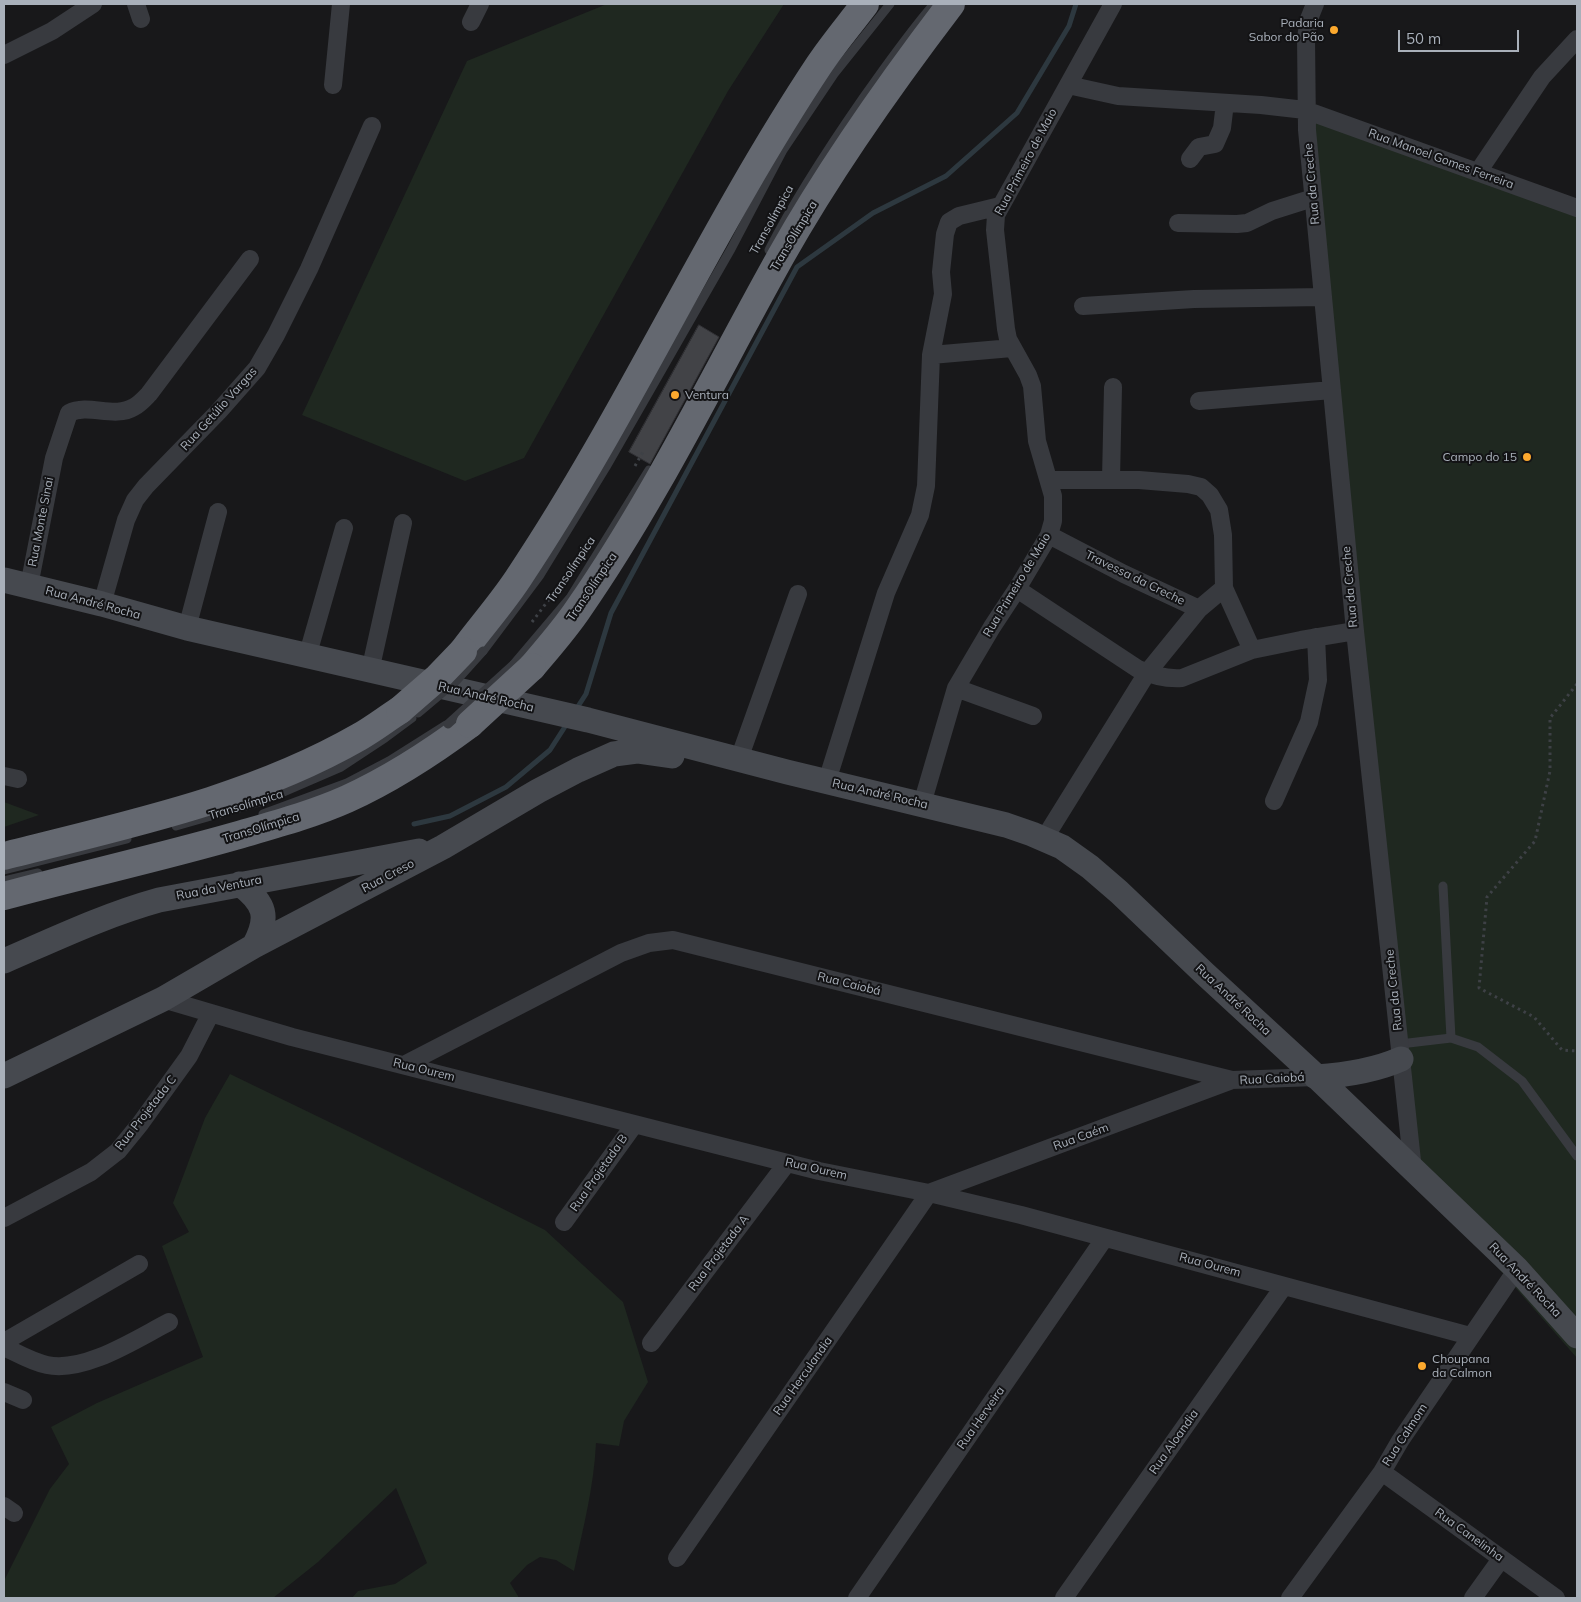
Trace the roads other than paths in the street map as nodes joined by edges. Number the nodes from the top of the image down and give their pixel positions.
1 (93, 4) edge
2 (341, 4) edge
3 (480, 4) edge
4 (865, 4) edge
5 (890, 4) edge
6 (934, 4) edge
7 (951, 4) edge
8 (1113, 4) edge
9 (1315, 4) edge
10 (471, 22) dead end
11 (1577, 40) edge
12 (4, 55) edge
13 (333, 84) dead end
14 (1068, 84) junction
15 (1225, 103) junction
16 (1305, 110) junction
17 (372, 126) dead end
18 (1190, 159) dead end
19 (1478, 172) junction
20 (1313, 198) junction
21 (1000, 206) junction
22 (1577, 208) edge
23 (1178, 223) dead end
24 (767, 255) dead end
25 (250, 259) dead end
26 (1323, 296) junction
27 (1083, 306) dead end
28 (1012, 348) junction
29 (931, 354) junction
30 (1113, 387) dead end
31 (1332, 390) junction
32 (1199, 401) dead end
33 (651, 466) dead end
34 (1110, 479) junction
35 (1049, 480) junction
36 (218, 512) dead end
37 (403, 523) dead end
38 (344, 528) dead end
39 (1049, 534) junction
40 (4, 580) edge
41 (29, 586) junction
42 (1224, 588) junction
43 (1017, 589) junction
44 (798, 594) dead end
45 (102, 604) junction
46 (1199, 609) junction
47 (187, 628) junction
48 (1355, 632) junction
49 (1316, 638) junction
50 (1252, 650) junction
51 (473, 651) junction
52 (308, 656) junction
53 (523, 666) junction
54 (370, 671) junction
55 (1147, 673) junction
56 (956, 688) junction
57 (409, 711) junction
58 (1033, 716) dead end
59 (459, 724) junction
60 (739, 759) junction
61 (787, 772) junction
62 (827, 781) junction
63 (1274, 800) dead end
64 (922, 804) junction
65 (257, 816) dead end
66 (170, 827) dead end
67 (132, 838) dead end
68 (1044, 839) junction
69 (443, 846) junction
70 (4, 856) edge
71 (161, 856) junction
72 (4, 870) edge
73 (48, 870) dead end
74 (4, 881) edge
75 (240, 884) junction
76 (1443, 886) dead end
77 (4, 896) edge
78 (4, 914) edge
79 (254, 946) junction
80 (4, 961) edge
81 (163, 999) junction
82 (211, 1013) junction
83 (1451, 1038) junction
84 (1401, 1052) junction
85 (404, 1065) junction
86 (4, 1076) edge
87 (1316, 1076) junction
88 (1232, 1080) junction
89 (634, 1125) junction
90 (1577, 1156) edge
91 (787, 1163) junction
92 (1413, 1170) junction
93 (929, 1193) junction
94 (4, 1218) edge
95 (564, 1222) dead end
96 (1104, 1239) junction
97 (138, 1264) dead end
98 (1517, 1269) junction
99 (1284, 1286) junction
100 (170, 1322) dead end
101 (1470, 1336) junction
102 (1577, 1336) edge
103 (4, 1342) edge
104 (651, 1342) dead end
105 (4, 1347) edge
106 (4, 1392) edge
107 (23, 1400) dead end
108 (1382, 1472) junction
109 (677, 1558) dead end
110 (1501, 1559) junction
111 (857, 1598) edge
112 (1064, 1598) edge
113 (1290, 1598) edge
114 (1473, 1598) edge
115 (1556, 1598) edge

1 - 12 street
2 - 13 street
3 - 10 street
4 - 51 highway, TransOlímpica
5 - 51 lane, Transolímpica
6 - 24 lane, Transolímpica
7 - 53 highway, TransOlímpica
8 - 14 street, Rua Primeiro de Maio
9 - 16 street, Rua da Creche
11 - 19 street
14 - 15 street, Rua Manoel Gomes Ferreira
14 - 21 street, Rua Primeiro de Maio
15 - 16 street, Rua Manoel Gomes Ferreira
15 - 18 street
16 - 19 street, Rua Manoel Gomes Ferreira
16 - 20 street, Rua da Creche
17 - 45 street, Rua Getúlio Vargas
19 - 22 street, Rua Manoel Gomes Ferreira
20 - 23 street
20 - 26 street, Rua da Creche
21 - 28 street, Rua Primeiro de Maio
21 - 29 street
25 - 41 street, Rua Monte Sinai
26 - 27 street
26 - 31 street, Rua da Creche
28 - 29 street
28 - 35 street, Rua Primeiro de Maio
29 - 62 street
30 - 34 street
31 - 32 street
31 - 48 street, Rua da Creche
33 - 53 lane, Transolímpica
34 - 35 street
34 - 42 street
35 - 39 street, Rua Primeiro de Maio
36 - 47 street
37 - 54 street
38 - 52 street
39 - 43 street, Rua Primeiro de Maio
39 - 46 street, Travessa da Creche
40 - 41 main road, Rua André Rocha
41 - 45 main road, Rua André Rocha
42 - 46 street, Travessa da Creche
42 - 50 street
43 - 55 street
43 - 56 street, Rua Primeiro de Maio
44 - 60 street
45 - 47 main road, Rua André Rocha
46 - 55 street
47 - 52 main road, Rua André Rocha
48 - 49 street
48 - 84 street, Rua da Creche
49 - 50 street
49 - 63 street
50 - 55 street
51 - 57 highway, TransOlímpica, bridge
52 - 54 main road, Rua André Rocha
53 - 59 highway, TransOlímpica, bridge
54 - 60 main road, Rua André Rocha
55 - 68 street
56 - 58 street
56 - 64 street, Rua Primeiro de Maio
57 - 66 lane, Transolímpica
57 - 70 highway, TransOlímpica
59 - 65 lane, Transolímpica
59 - 71 highway, TransOlímpica
60 - 61 main road, Rua André Rocha
61 - 62 main road, Rua André Rocha
61 - 69 main road, Rua Creso
62 - 64 main road, Rua André Rocha
64 - 68 main road, Rua André Rocha
67 - 72 lane
68 - 87 main road, Rua André Rocha
69 - 75 main road, Rua da Ventura
69 - 79 main road, Rua Creso
71 - 77 highway, TransOlímpica
71 - 78 highway
73 - 74 lane
75 - 79 main road
75 - 80 main road, Rua da Ventura
76 - 83 lane
79 - 81 main road, Rua Creso
81 - 82 street, Rua Ourem
81 - 86 main road, Rua Creso
82 - 85 street, Rua Ourem
82 - 94 street, Rua Projetada C
83 - 84 lane
83 - 90 lane
84 - 87 main road
84 - 92 street, Rua da Creche
85 - 88 street, Rua Caiobá
85 - 89 street, Rua Ourem
87 - 88 street, Rua Caiobá
87 - 92 main road, Rua André Rocha
88 - 93 street, Rua Caém
89 - 91 street, Rua Ourem
89 - 95 street, Rua Projetada B
91 - 93 street, Rua Ourem
91 - 104 street, Rua Projetada A
92 - 98 main road, Rua André Rocha
93 - 96 street, Rua Ourem
93 - 109 street, Rua Herculandia
96 - 99 street, Rua Ourem
96 - 111 street, Rua Herveira
97 - 103 street
98 - 101 street, Rua Calmom
98 - 102 main road, Rua André Rocha
99 - 101 street, Rua Ourem
99 - 112 street, Rua Aloandia
100 - 105 street
101 - 108 street, Rua Calmom
106 - 107 street
108 - 110 street, Rua Canelinha
108 - 113 street, Rua Calmom
110 - 114 street
110 - 115 street, Rua Canelinha

